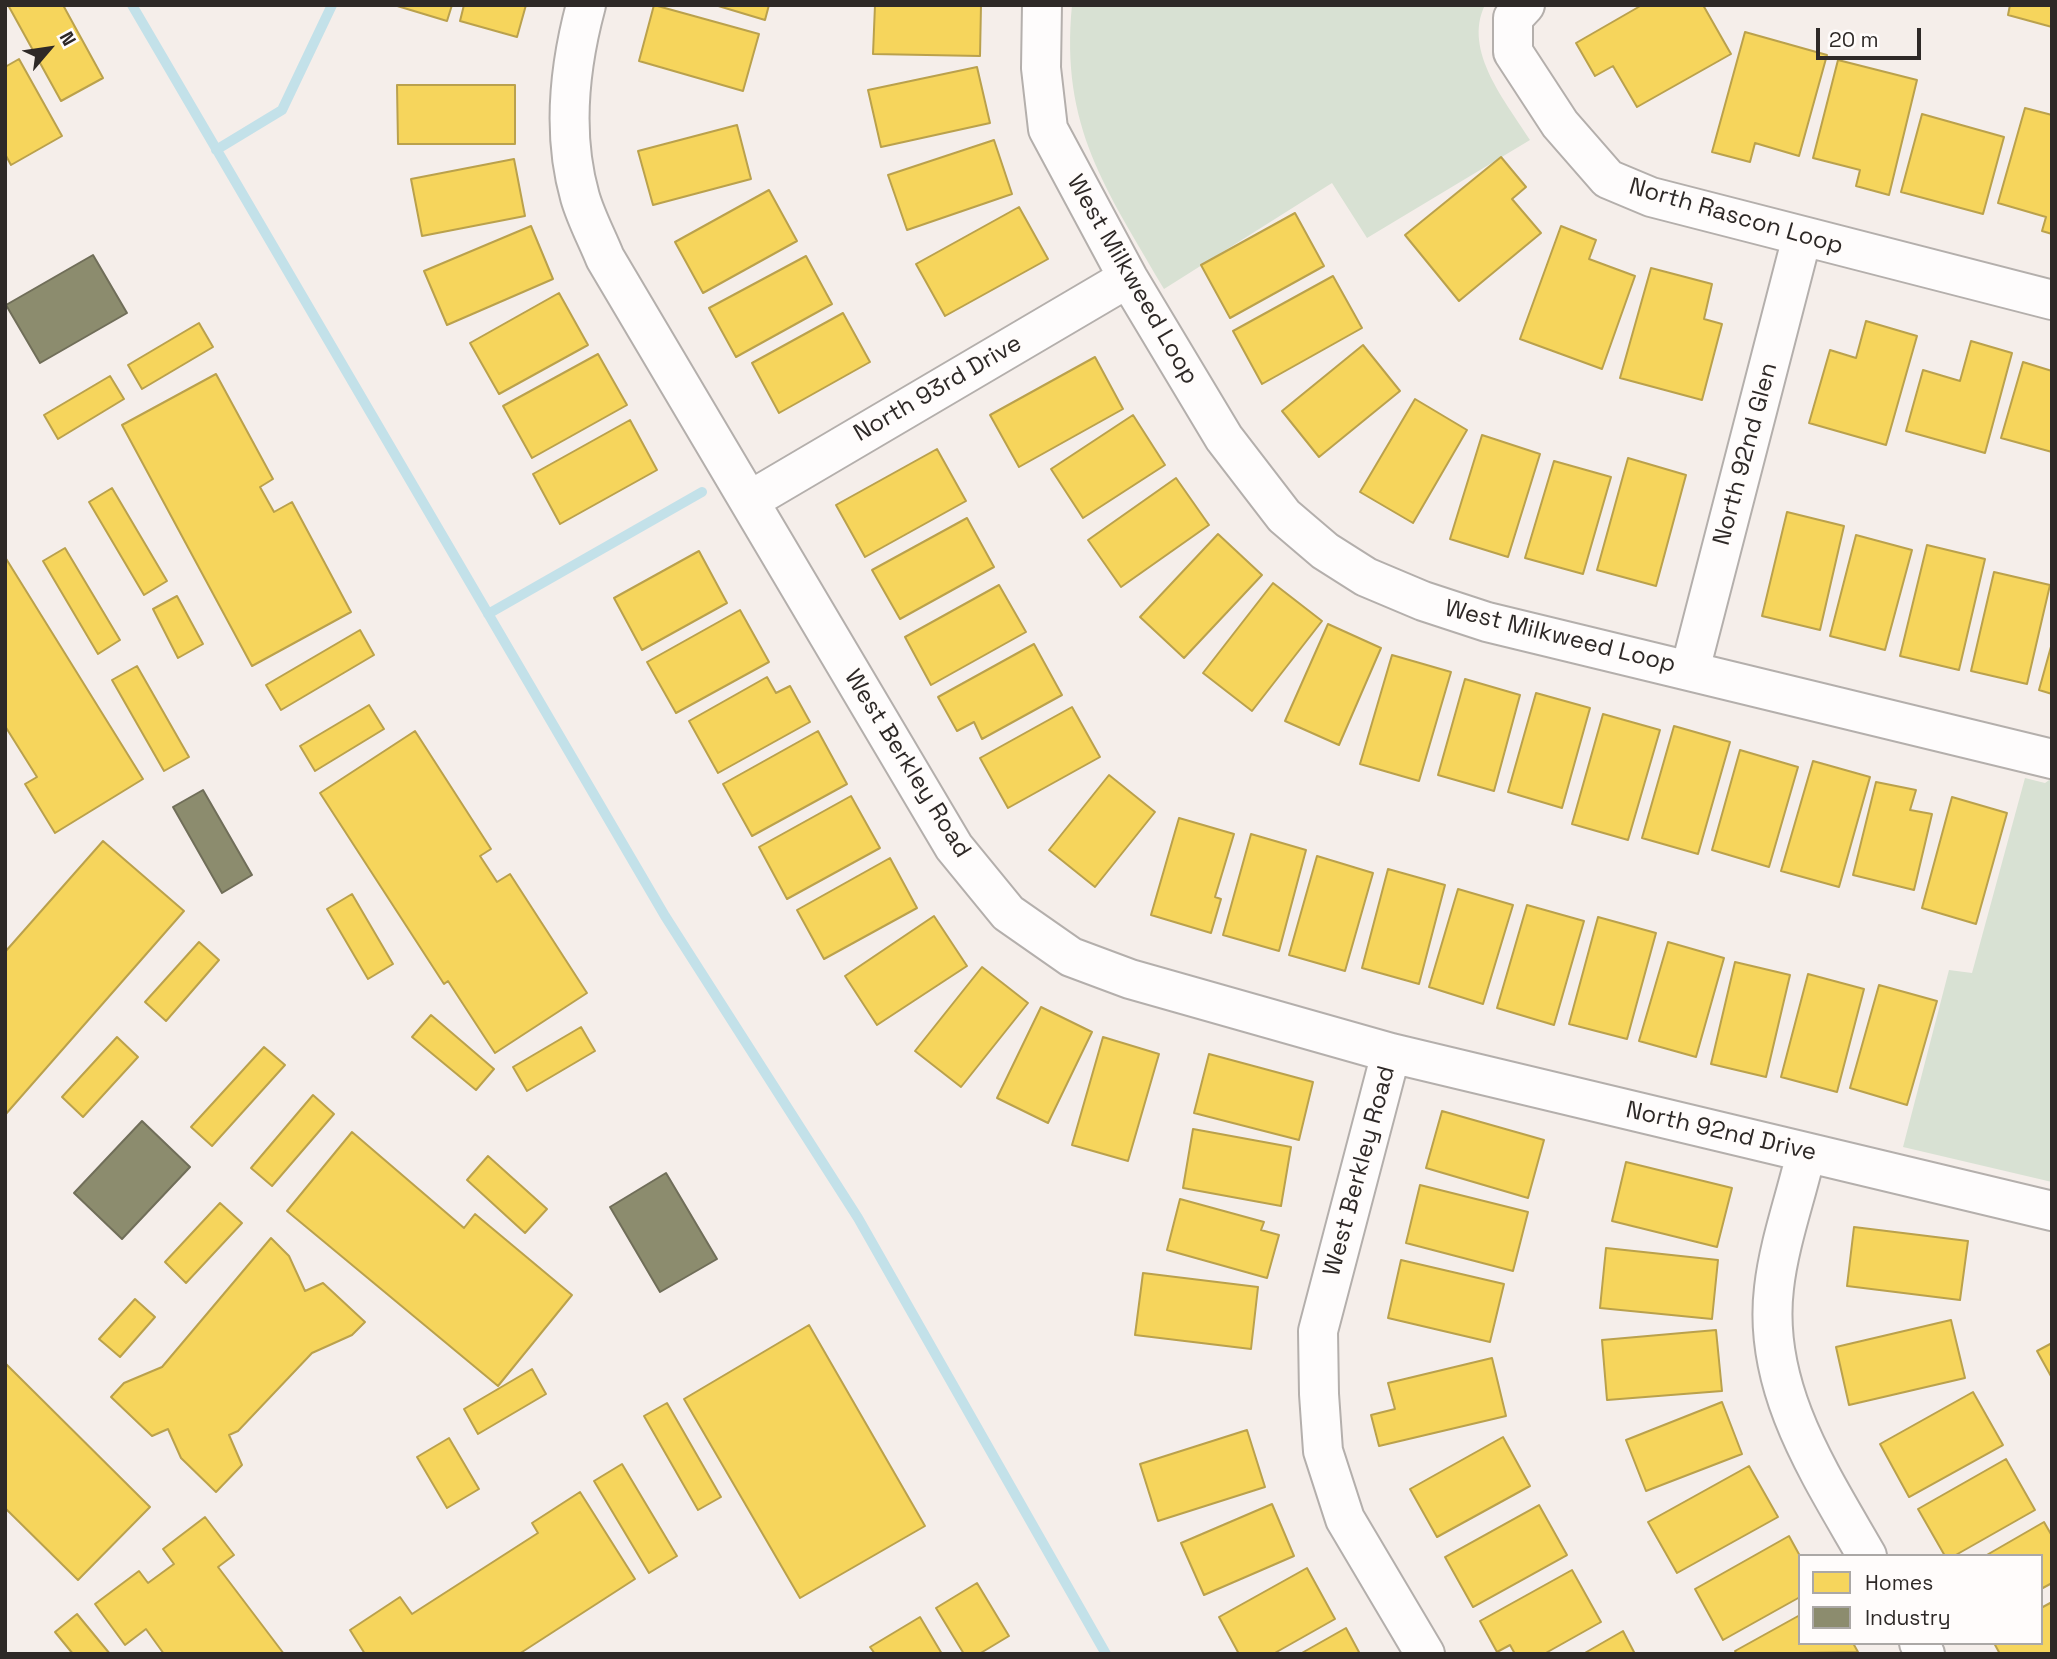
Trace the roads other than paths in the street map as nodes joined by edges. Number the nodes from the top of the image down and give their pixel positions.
1 (586, 5) edge
2 (1042, 5) edge
3 (1519, 12) edge
4 (1802, 237) junction
5 (1128, 278) junction
6 (2052, 299) edge
7 (748, 501) junction
8 (1690, 670) junction
9 (2052, 759) edge
10 (1391, 1053) junction
11 (1806, 1153) junction
12 (2052, 1211) edge
13 (1866, 1554) edge
14 (1425, 1654) edge

1 - 7 street, West Berkley Road
2 - 5 street, West Milkweed Loop
3 - 4 street, North Rascon Loop
4 - 6 street, North Rascon Loop
4 - 8 street, North 92nd Glen
5 - 7 street, North 93rd Drive
5 - 8 street, West Milkweed Loop
7 - 10 street, West Berkley Road
8 - 9 street, West Milkweed Loop
10 - 11 street, North 92nd Drive
10 - 14 street, West Berkley Road
11 - 12 street, North 92nd Drive
11 - 13 street

